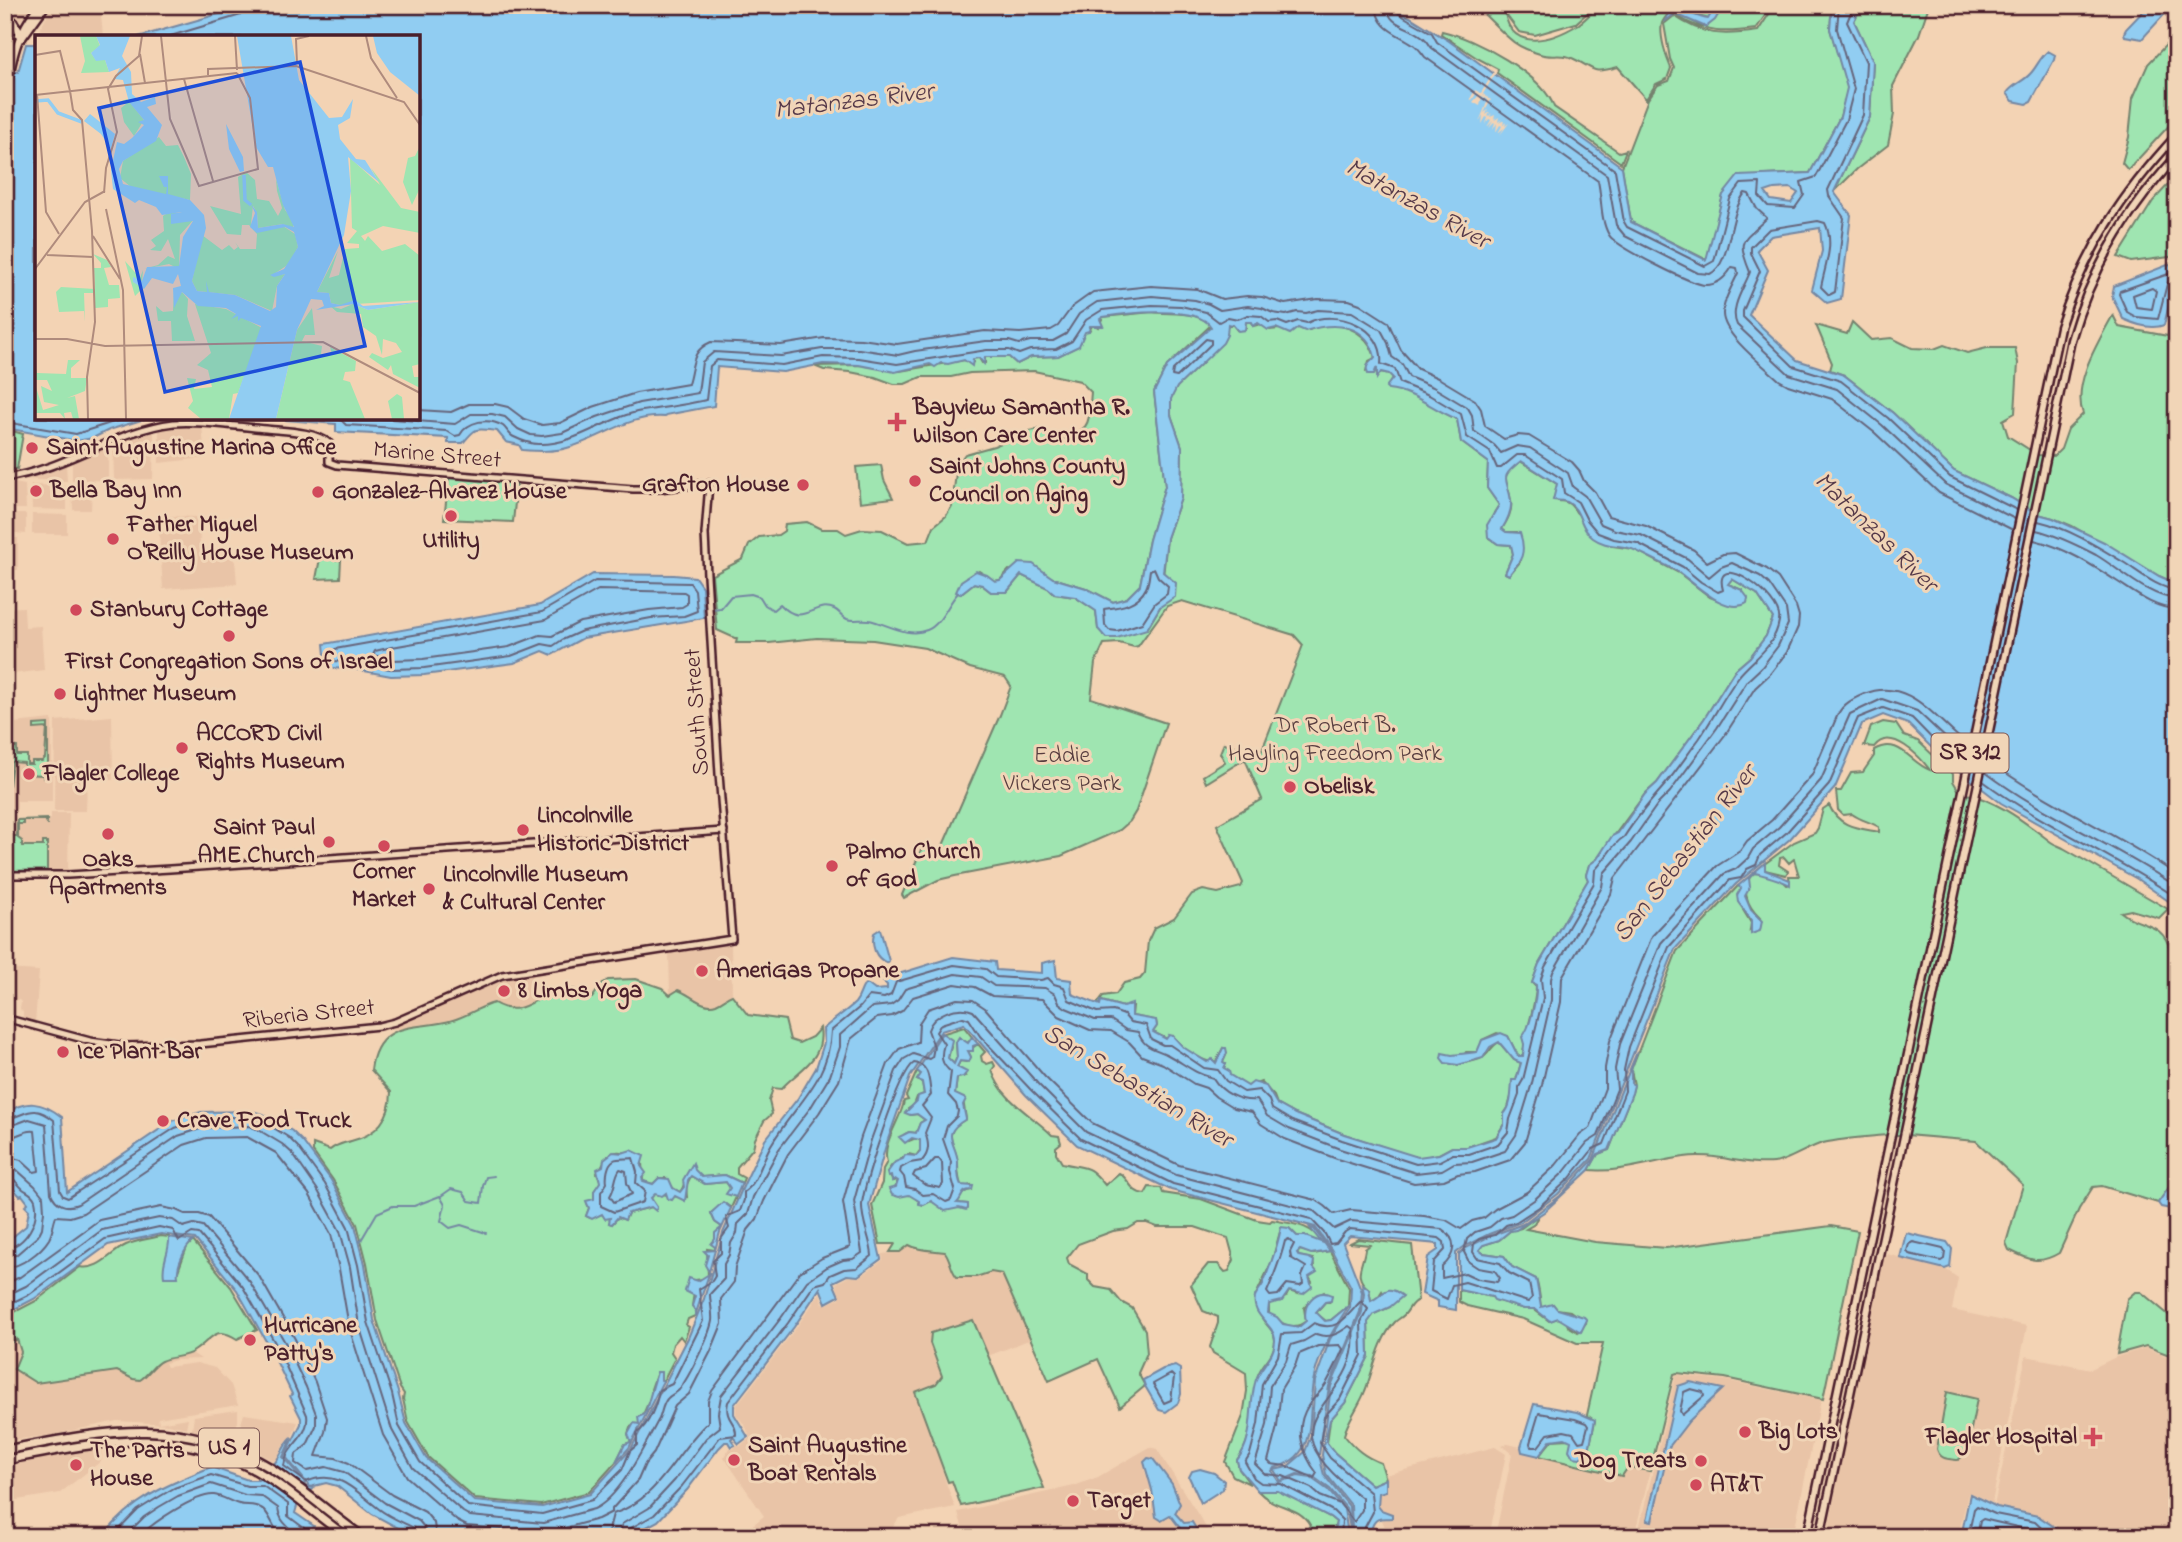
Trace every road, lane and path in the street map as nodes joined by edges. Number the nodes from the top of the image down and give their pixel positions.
1 (39, 5) edge
2 (46, 5) edge
3 (5, 17) edge
4 (13, 21) junction
5 (28, 21) junction
6 (19, 37) junction
7 (11, 67) junction
8 (5, 97) edge
9 (2177, 135) edge
10 (2177, 156) edge
11 (5, 478) edge
12 (709, 483) joint
13 (724, 831) junction
14 (5, 875) edge
15 (732, 939) joint
16 (5, 1018) edge
17 (5, 1450) edge
18 (5, 1460) edge
19 (347, 1537) edge
20 (363, 1537) edge
21 (1807, 1537) edge
22 (1820, 1537) edge

1 - 5 main road
2 - 7 main road
3 - 4 street
4 - 5 main road
4 - 6 main road
5 - 6 main road
6 - 7 main road
7 - 8 main road
9 - 21 main road, SR 312
10 - 22 main road, SR 312
11 - 12 street, Marine Street
12 - 13 street, South Street
13 - 14 street
13 - 15 street, South Street
15 - 16 street, Riberia Street
17 - 20 highway, US 1
18 - 19 highway, US 1

